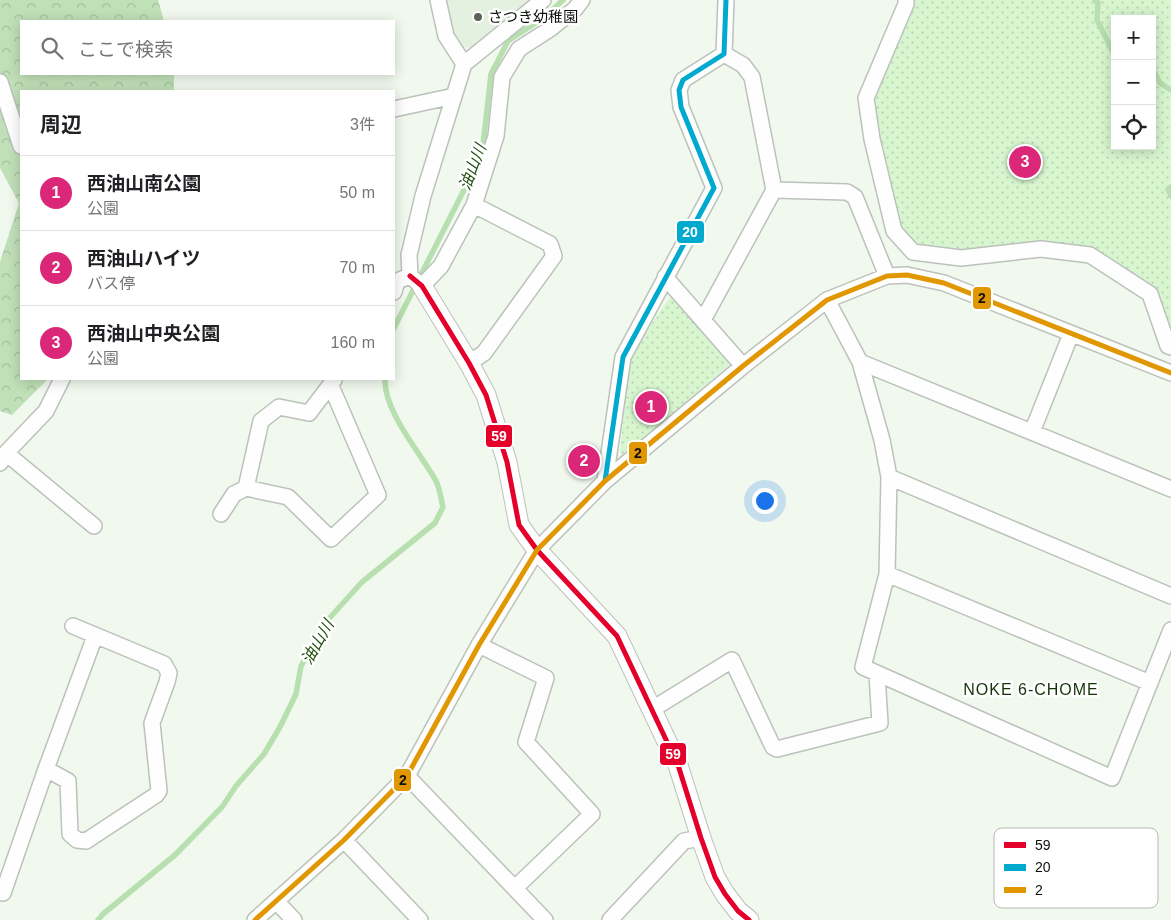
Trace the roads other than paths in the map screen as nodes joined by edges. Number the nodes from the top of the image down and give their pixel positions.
1 (438, 0) edge
2 (543, 0) edge
3 (582, 0) edge
4 (726, 0) edge
5 (906, 0) edge
6 (724, 54) junction
7 (464, 64) junction
8 (0, 82) edge
9 (454, 96) junction
10 (395, 109) edge
11 (20, 143) edge
12 (774, 190) junction
13 (474, 205) junction
14 (887, 276) junction
15 (665, 277) junction
16 (416, 281) junction
17 (395, 288) edge
18 (827, 300) junction
19 (703, 320) junction
20 (1071, 334) junction
21 (1171, 347) edge
22 (860, 362) junction
23 (469, 363) junction
24 (743, 366) junction
25 (1171, 373) edge
26 (62, 380) edge
27 (333, 382) edge
28 (1032, 432) junction
29 (2, 458) edge
30 (889, 477) junction
31 (605, 481) junction
32 (246, 488) junction
33 (1171, 489) edge
34 (221, 514) dead end
35 (94, 526) dead end
36 (537, 550) junction
37 (886, 574) junction
38 (1171, 596) edge
39 (72, 626) dead end
40 (1171, 630) edge
41 (95, 636) junction
42 (479, 645) junction
43 (877, 675) junction
44 (1150, 683) junction
45 (651, 710) junction
46 (46, 769) junction
47 (407, 776) junction
48 (701, 838) junction
49 (344, 840) junction
50 (515, 888) junction
51 (0, 892) edge
52 (276, 901) junction
53 (256, 920) edge
54 (294, 920) edge
55 (420, 920) edge
56 (545, 920) edge
57 (610, 920) edge
58 (749, 920) edge

1 - 7 street
2 - 7 street
3 - 13 street
4 - 6 street
5 - 21 street
6 - 12 street
6 - 15 street
7 - 9 street
8 - 11 street
9 - 10 street
9 - 16 street
12 - 14 street
12 - 19 street
13 - 16 street
13 - 23 street
14 - 18 street
14 - 20 street
15 - 19 street
15 - 31 street
16 - 17 street
16 - 23 street
18 - 22 street
18 - 24 street
19 - 24 street
20 - 25 street
20 - 28 street
22 - 28 street
22 - 30 street
23 - 36 street
24 - 31 street
26 - 29 street
27 - 32 street
27 - 32 street
28 - 33 street
29 - 35 street
30 - 37 street
30 - 38 street
31 - 36 street
32 - 34 street
36 - 42 street
36 - 45 street
37 - 43 street
37 - 44 street
39 - 41 street
40 - 44 street
41 - 46 street
41 - 46 street
42 - 47 street
42 - 50 street
43 - 44 street
43 - 45 street
45 - 48 street
46 - 51 street
47 - 49 street
47 - 50 street
48 - 57 street
48 - 58 street
49 - 52 street
49 - 55 street
50 - 56 street
52 - 53 street
52 - 54 street

